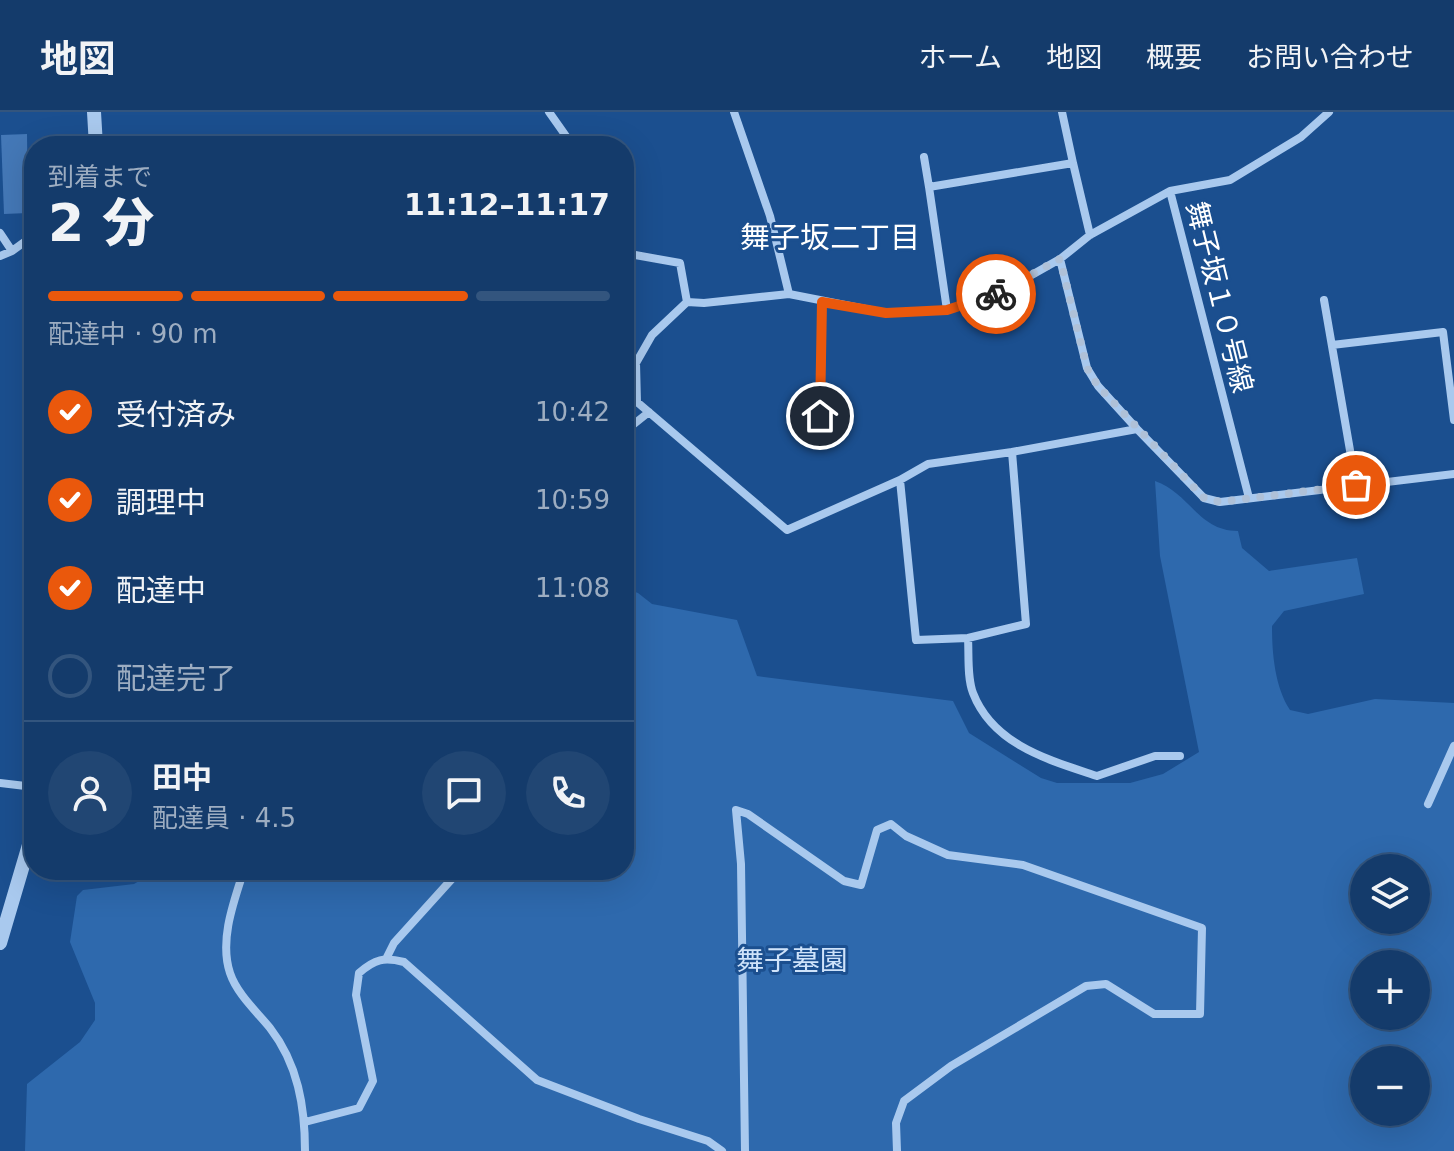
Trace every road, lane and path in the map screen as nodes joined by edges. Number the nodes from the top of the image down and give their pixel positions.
1 (94, 112) edge
2 (549, 112) edge
3 (734, 112) edge
4 (1062, 112) edge
5 (1329, 112) edge
6 (95, 136) edge
7 (566, 136) edge
8 (924, 157) dead end
9 (1073, 163) junction
10 (929, 187) junction
11 (1170, 191) junction
12 (0, 233) edge
13 (1090, 235) junction
14 (24, 242) edge
15 (12, 251) junction
16 (634, 255) edge
17 (0, 256) edge
18 (1060, 259) junction
19 (789, 294) junction
20 (1324, 300) dead end
21 (687, 302) junction
22 (822, 302) junction
23 (947, 310) junction
24 (1332, 345) junction
25 (649, 412) junction
26 (1454, 420) edge
27 (634, 424) edge
28 (1137, 429) junction
29 (820, 444) dead end
30 (1012, 452) junction
31 (1454, 474) edge
32 (900, 480) junction
33 (1356, 485) junction
34 (1249, 498) junction
35 (968, 638) junction
36 (1454, 746) edge
37 (1180, 756) dead end
38 (0, 783) edge
39 (24, 786) edge
40 (1428, 804) dead end
41 (24, 862) edge
42 (241, 880) edge
43 (451, 880) edge
44 (0, 943) edge
45 (387, 957) junction
46 (305, 1122) junction
47 (305, 1151) edge
48 (722, 1151) edge
49 (745, 1151) edge
50 (897, 1151) edge

1 - 6 street
2 - 7 street
3 - 19 street
4 - 9 street
5 - 11 street
8 - 10 street
9 - 10 street
9 - 13 street
10 - 23 street
11 - 13 street, 舞子坂１０号線
11 - 34 street, 舞子坂１０号線
12 - 15 street
13 - 18 street, 舞子坂１０号線
14 - 15 street
15 - 17 street
16 - 21 street
18 - 23 street, 舞子坂１０号線
18 - 28 street
19 - 21 street, 舞子坂１０号線
19 - 22 street, 舞子坂１０号線
20 - 24 street
21 - 25 street
22 - 23 street, 舞子坂１０号線
22 - 29 street
24 - 26 street
24 - 33 street
25 - 27 street
25 - 32 street
28 - 30 street
28 - 34 street
30 - 32 street
30 - 35 street
31 - 33 street
32 - 35 street
33 - 34 street
35 - 37 street
36 - 40 street
38 - 39 street
41 - 44 street
42 - 46 street
43 - 45 street
45 - 46 street
45 - 48 street
46 - 47 street
49 - 50 street

